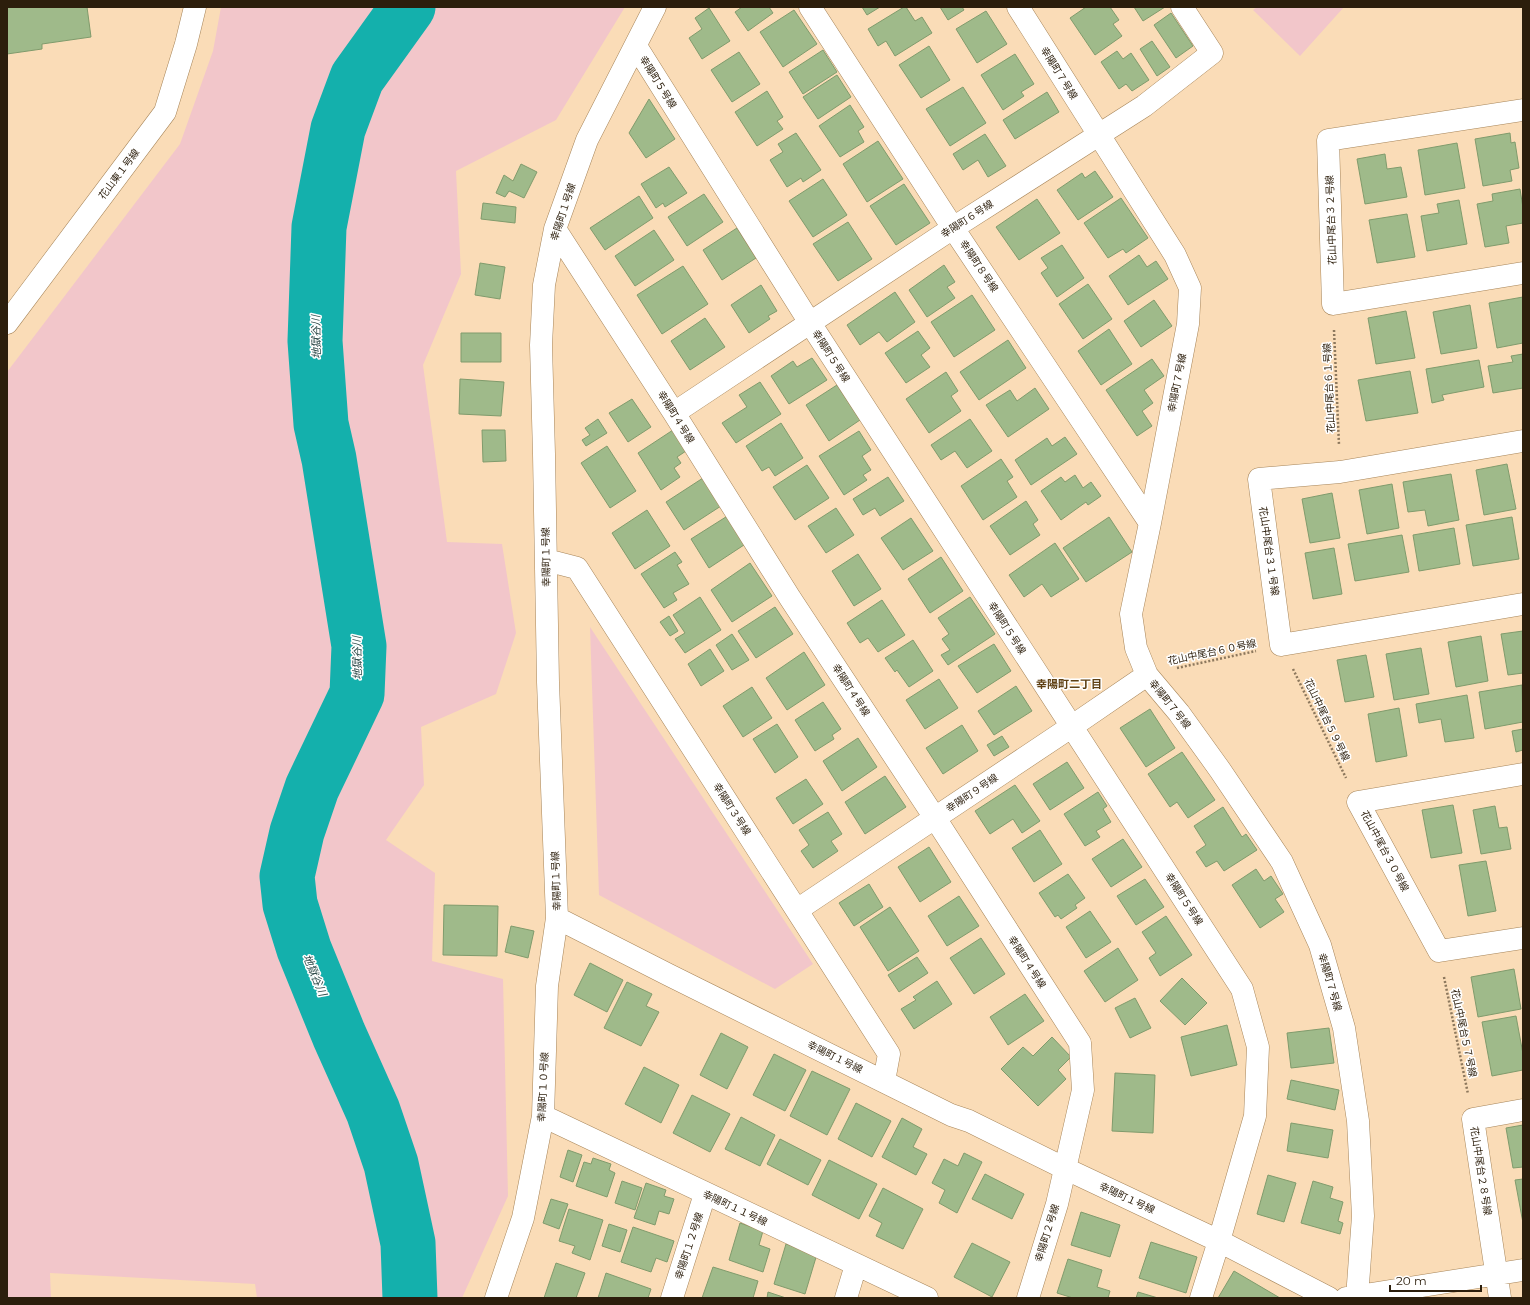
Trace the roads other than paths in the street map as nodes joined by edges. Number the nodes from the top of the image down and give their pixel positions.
1 (195, 7) edge
2 (655, 7) edge
3 (810, 7) edge
4 (1018, 7) edge
5 (1182, 7) edge
6 (636, 46) junction
7 (1523, 110) edge
8 (1099, 136) junction
9 (953, 228) junction
10 (555, 229) junction
11 (1523, 273) edge
12 (7, 323) edge
13 (810, 323) junction
14 (674, 413) junction
15 (1523, 441) edge
16 (1150, 523) junction
17 (546, 560) junction
18 (1523, 604) edge
19 (1146, 675) junction
20 (1071, 727) junction
21 (1523, 774) edge
22 (935, 818) junction
23 (797, 910) junction
24 (557, 918) junction
25 (1523, 938) edge
26 (884, 1081) junction
27 (1523, 1110) edge
28 (543, 1116) junction
29 (1064, 1168) junction
30 (706, 1194) junction
31 (1219, 1241) junction
32 (856, 1265) junction
33 (1523, 1270) edge
34 (1497, 1274) junction
35 (496, 1298) edge
36 (672, 1298) edge
37 (846, 1298) edge
38 (927, 1298) edge
39 (1028, 1298) edge
40 (1201, 1298) edge
41 (1328, 1298) edge
42 (1354, 1298) edge
43 (1500, 1298) edge

1 - 12 street, 花山東１号線
2 - 6 street, 幸陽町１号線
3 - 9 street, 幸陽町８号線
4 - 8 street, 幸陽町７号線
5 - 8 street, 幸陽町６号線
6 - 10 street, 幸陽町１号線
6 - 13 street, 幸陽町５号線
7 - 11 street, 花山中尾台３２号線
8 - 9 street, 幸陽町６号線
8 - 16 street, 幸陽町７号線
9 - 13 street, 幸陽町６号線
9 - 16 street, 幸陽町８号線
10 - 14 street, 幸陽町４号線
10 - 17 street, 幸陽町１号線
13 - 14 street, 幸陽町６号線
13 - 20 street, 幸陽町５号線
14 - 22 street, 幸陽町４号線
15 - 18 street, 花山中尾台３１号線
16 - 19 street, 幸陽町７号線
17 - 23 street, 幸陽町３号線
17 - 24 street, 幸陽町１号線
19 - 20 street, 幸陽町９号線
19 - 42 street, 幸陽町７号線
20 - 22 street, 幸陽町９号線
20 - 31 street, 幸陽町５号線
21 - 25 street, 花山中尾台３０号線
22 - 23 street, 幸陽町９号線
22 - 29 street, 幸陽町４号線
23 - 26 street, 幸陽町３号線
24 - 26 street, 幸陽町１号線
24 - 28 street, 幸陽町１０号線
26 - 29 street, 幸陽町１号線
27 - 34 street, 花山中尾台２８号線
28 - 30 street, 幸陽町１１号線
28 - 35 street, 幸陽町１０号線
29 - 31 street, 幸陽町１号線
29 - 39 street, 幸陽町２号線
30 - 32 street, 幸陽町１１号線
30 - 36 street, 幸陽町１２号線
31 - 40 street, 幸陽町５号線
31 - 41 street, 幸陽町１号線
32 - 37 street
32 - 38 street, 幸陽町１１号線
33 - 34 street
34 - 42 street
34 - 43 street, 花山中尾台２８号線

